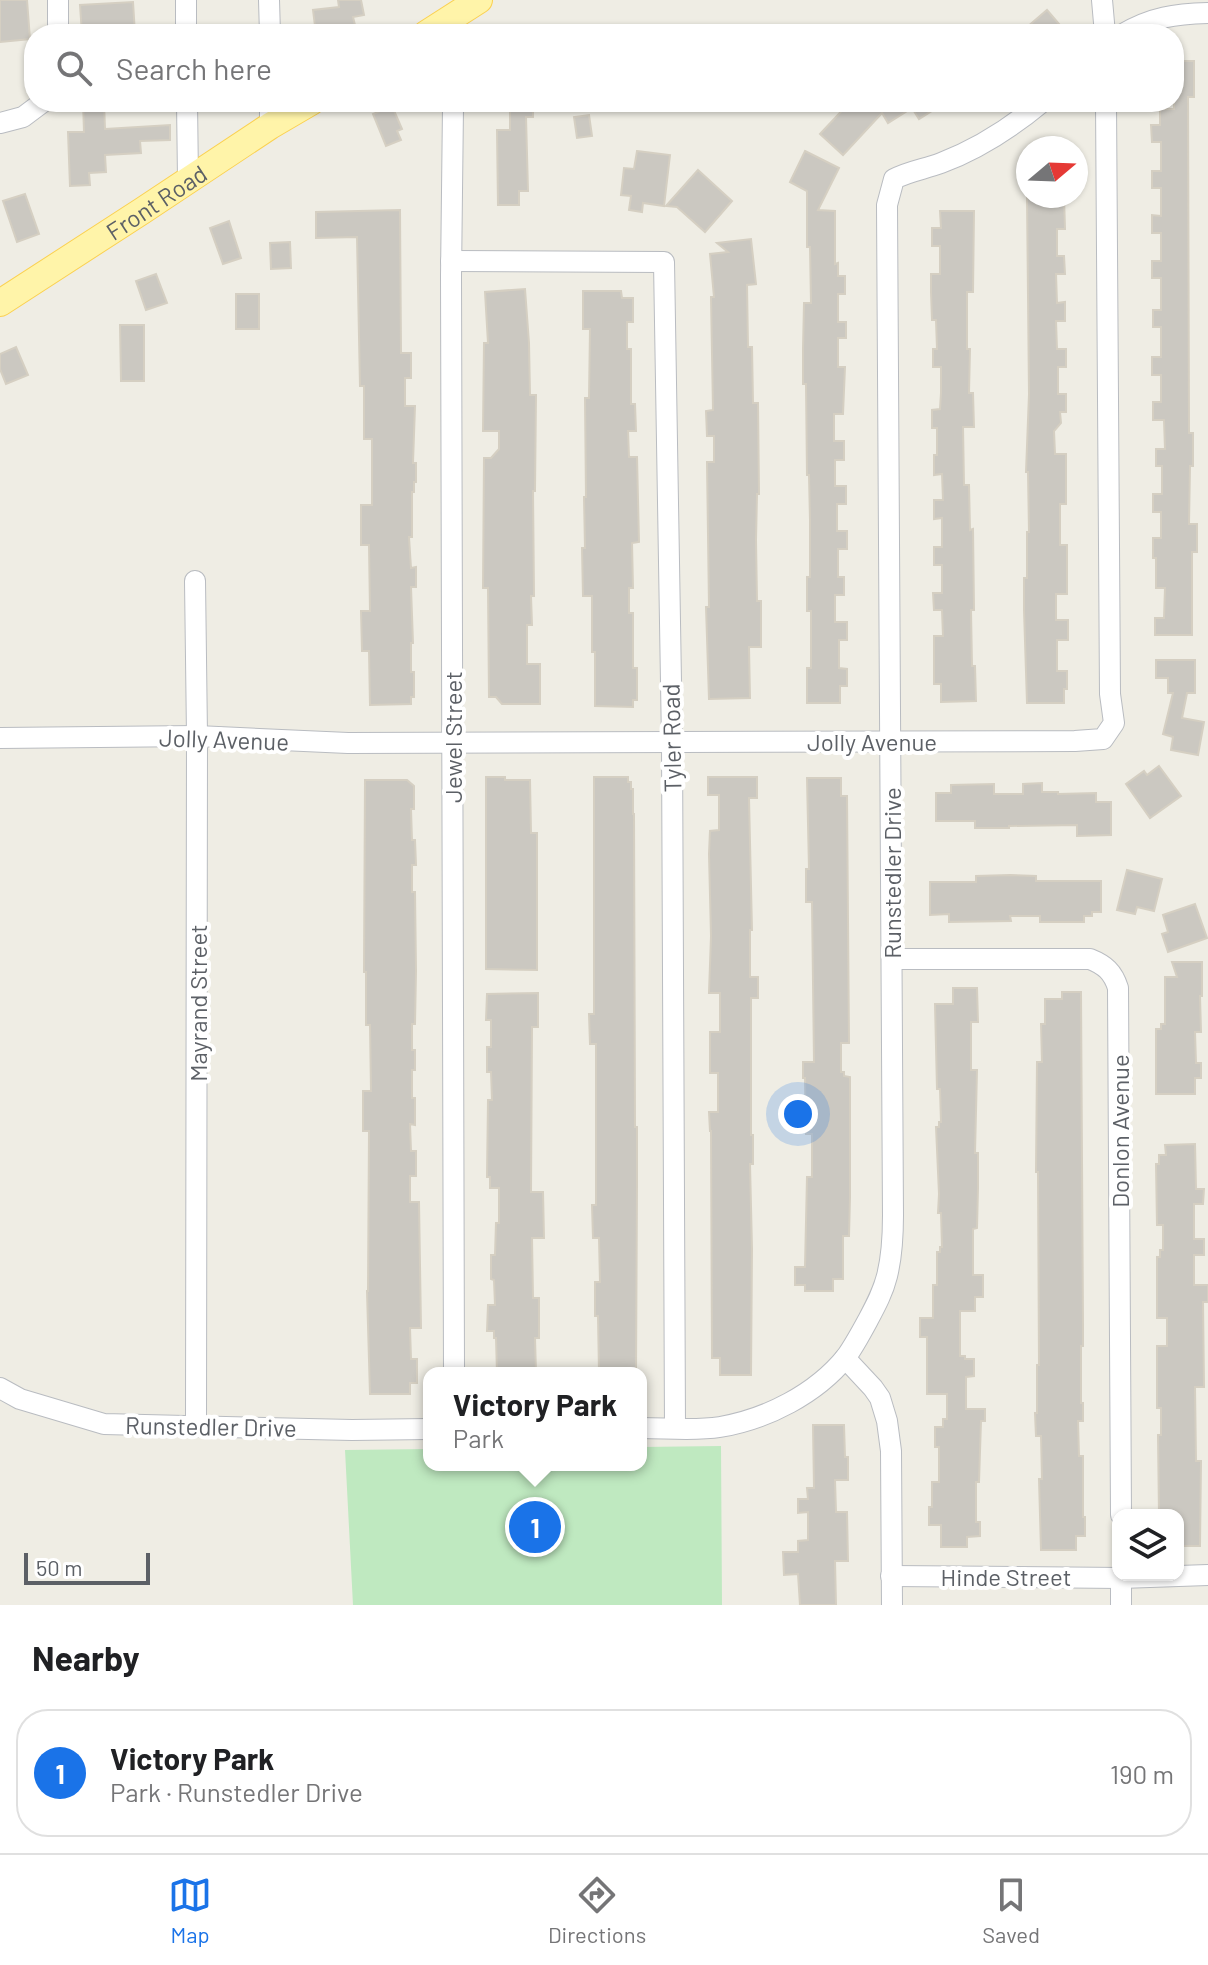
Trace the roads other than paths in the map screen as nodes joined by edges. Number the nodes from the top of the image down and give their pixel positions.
1 (58, 0) edge
2 (186, 0) edge
3 (269, 0) edge
4 (479, 0) edge
5 (1102, 0) edge
6 (1208, 13) edge
7 (58, 24) edge
8 (186, 24) edge
9 (270, 24) edge
10 (442, 24) edge
11 (1104, 24) edge
12 (1144, 24) edge
13 (30, 112) edge
14 (187, 112) edge
15 (453, 112) edge
16 (1028, 112) edge
17 (1106, 112) edge
18 (270, 114) edge
19 (0, 123) edge
20 (188, 179) junction
21 (451, 261) junction
22 (0, 303) edge
23 (195, 581) dead end
24 (197, 736) junction
25 (0, 738) edge
26 (891, 741) junction
27 (672, 742) junction
28 (452, 743) junction
29 (892, 959) junction
30 (845, 1358) junction
31 (454, 1367) edge
32 (0, 1388) edge
33 (196, 1426) junction
34 (647, 1428) edge
35 (675, 1428) junction
36 (423, 1429) edge
37 (1121, 1509) edge
38 (1184, 1575) edge
39 (1208, 1575) edge
40 (891, 1576) junction
41 (1112, 1576) edge
42 (1121, 1581) edge
43 (892, 1605) edge
44 (1121, 1605) edge

1 - 7 street
2 - 8 street
3 - 9 street
4 - 10 main road
5 - 11 street
6 - 12 street
13 - 19 street
14 - 20 street
15 - 21 street, Jewel Street
16 - 26 street, Runstedler Drive
17 - 26 street, Jolly Avenue
18 - 20 main road, Front Road
20 - 22 main road, Front Road
21 - 27 street, Tyler Road
21 - 28 street, Jewel Street
23 - 24 street, Mayrand Street
24 - 25 street, Jolly Avenue
24 - 28 street, Jolly Avenue
24 - 33 street, Mayrand Street
26 - 27 street, Jolly Avenue
26 - 29 street, Runstedler Drive
27 - 28 street, Jolly Avenue
27 - 35 street, Tyler Road
28 - 31 street, Jewel Street
29 - 30 street, Runstedler Drive
29 - 37 street, Donlon Avenue
30 - 35 street, Runstedler Drive
30 - 40 street
32 - 33 street, Runstedler Drive
33 - 36 street, Runstedler Drive
34 - 35 street, Runstedler Drive
38 - 39 street
40 - 41 street, Hinde Street
40 - 43 street
42 - 44 street

